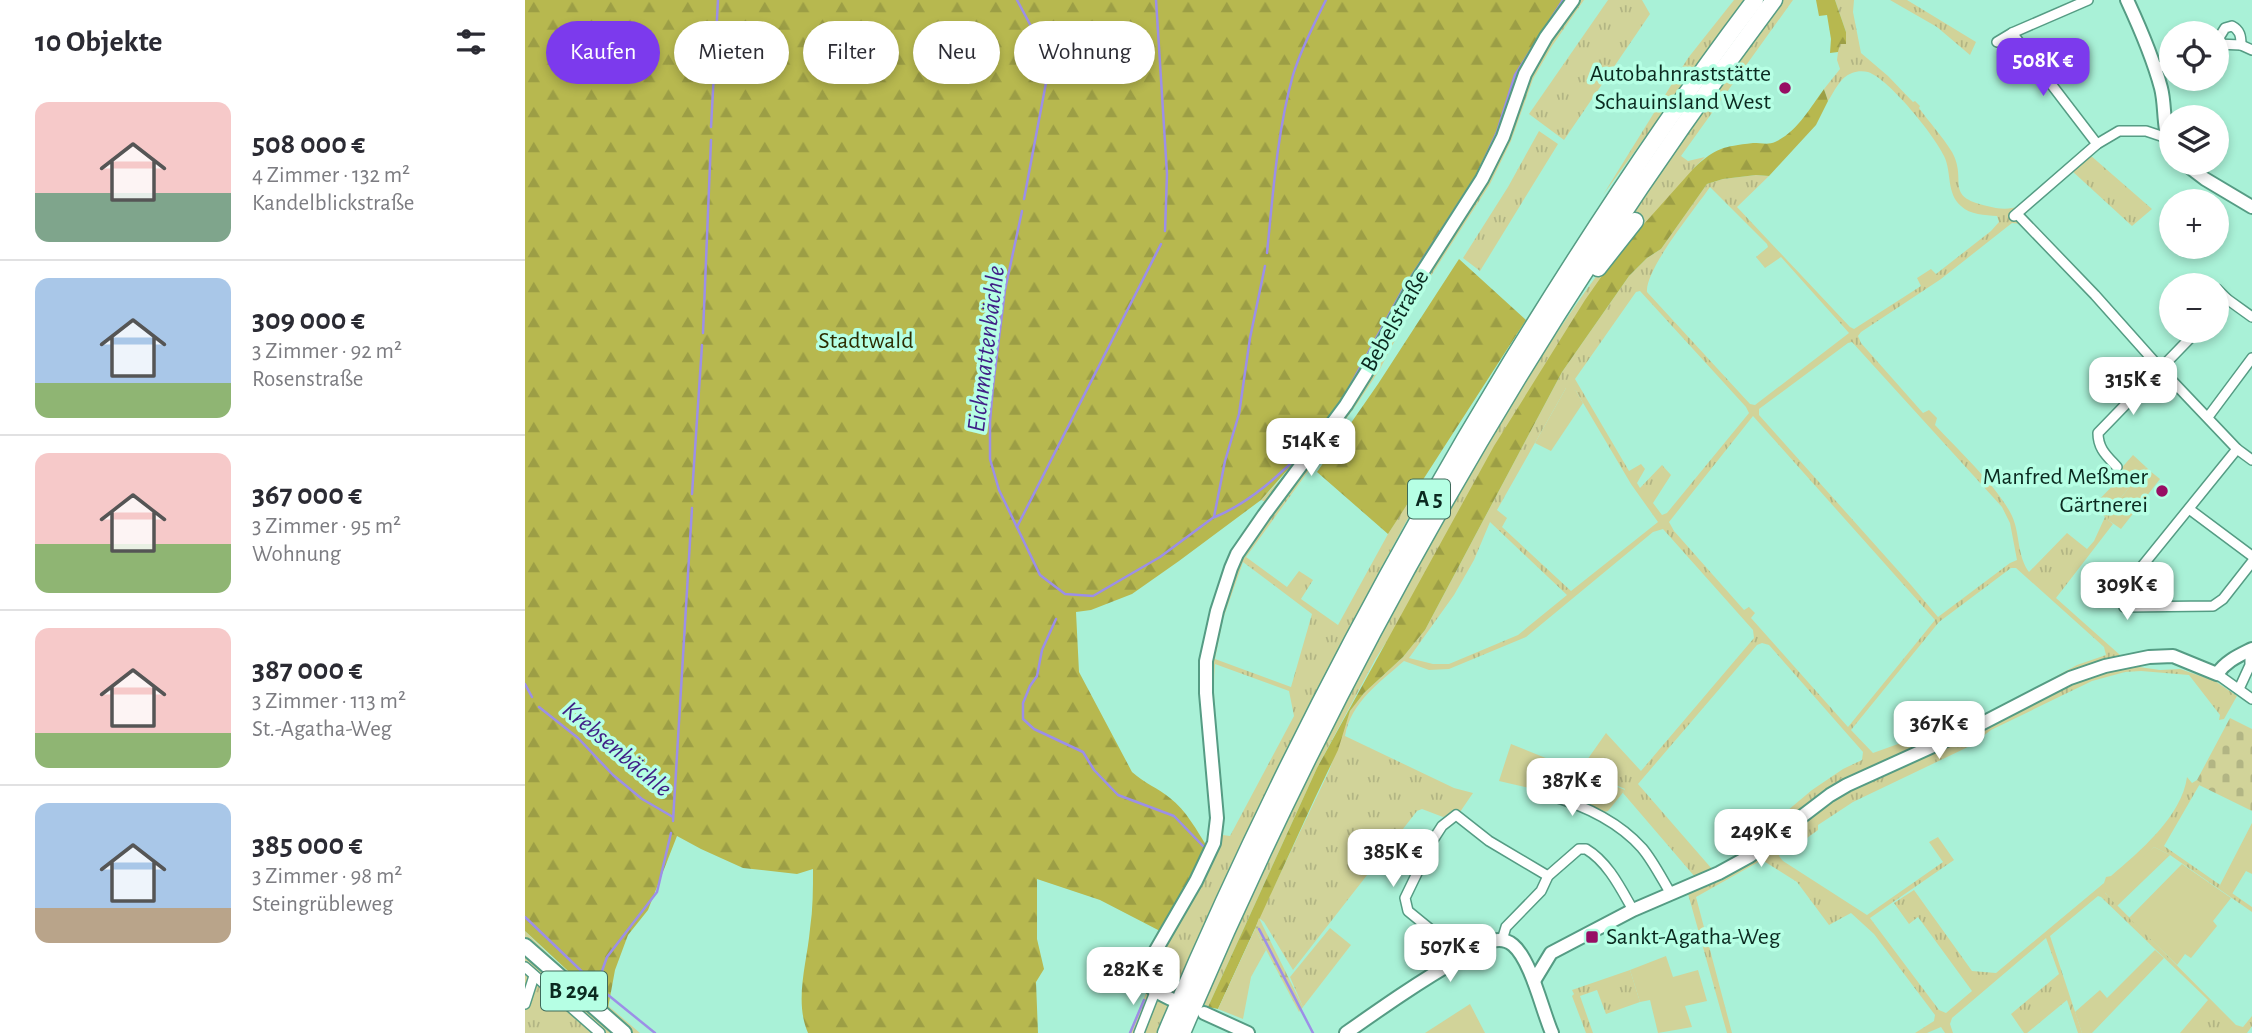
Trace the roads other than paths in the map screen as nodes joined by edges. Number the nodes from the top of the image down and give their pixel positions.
1 (1573, 0) edge
2 (1755, 0) edge
3 (1773, 0) edge
4 (2088, 0) edge
5 (2127, 0) edge
6 (2229, 27) edge
7 (2012, 33) junction
8 (1997, 41) dead end
9 (2229, 44) edge
10 (2241, 45) junction
11 (2252, 50) edge
12 (2159, 67) edge
13 (2155, 69) junction
14 (2164, 105) edge
15 (2159, 139) edge
16 (2097, 144) junction
17 (2201, 175) edge
18 (2252, 207) edge
19 (1635, 221) dead end
20 (1571, 294) junction
21 (2229, 300) edge
22 (2252, 317) edge
23 (2186, 343) edge
24 (2252, 358) edge
25 (2161, 369) junction
26 (2208, 416) junction
27 (2237, 449) junction
28 (2252, 460) edge
29 (2117, 467) dead end
30 (2189, 509) junction
31 (2252, 556) edge
32 (2252, 562) edge
33 (2251, 650) edge
34 (2217, 674) junction
35 (2239, 689) junction
36 (2252, 699) edge
37 (1548, 795) dead end
38 (1548, 876) junction
39 (1671, 894) junction
40 (1633, 910) junction
41 (1503, 940) junction
42 (525, 946) edge
43 (1520, 951) junction
44 (1551, 953) junction
45 (1453, 962) junction
46 (525, 967) edge
47 (534, 976) junction
48 (1534, 981) junction
49 (1155, 992) junction
50 (1171, 999) dead end
51 (525, 1004) edge
52 (1204, 1013) dead end
53 (600, 1033) edge
54 (624, 1033) edge
55 (1139, 1033) edge
56 (1166, 1033) edge
57 (1182, 1033) edge
58 (1248, 1033) edge
59 (1346, 1033) edge
60 (1552, 1033) edge

1 - 49 street, Bebelstraße
2 - 56 highway, A 5
3 - 20 highway, A 5
4 - 7 street
5 - 13 street
6 - 10 street
7 - 8 street
7 - 16 street
9 - 10 street
10 - 11 street
12 - 13 street
13 - 14 street
15 - 16 street
16 - 25 street
17 - 18 street
19 - 20 highway
20 - 57 highway, A 5
21 - 22 street
23 - 25 street
24 - 26 street
25 - 26 street
25 - 29 street
26 - 27 street
27 - 28 street
27 - 30 street
30 - 31 street
30 - 32 street
33 - 34 street
33 - 35 street
34 - 35 street
34 - 39 street
35 - 36 street
37 - 39 street
38 - 40 street
38 - 41 street
38 - 45 street
39 - 40 street
40 - 44 street
41 - 43 street
41 - 45 street
42 - 54 main road, B 294
43 - 44 street
43 - 48 street
44 - 48 street
45 - 59 street
46 - 47 street
47 - 51 street
47 - 53 street
48 - 60 street
49 - 50 street
49 - 55 street
52 - 58 street

